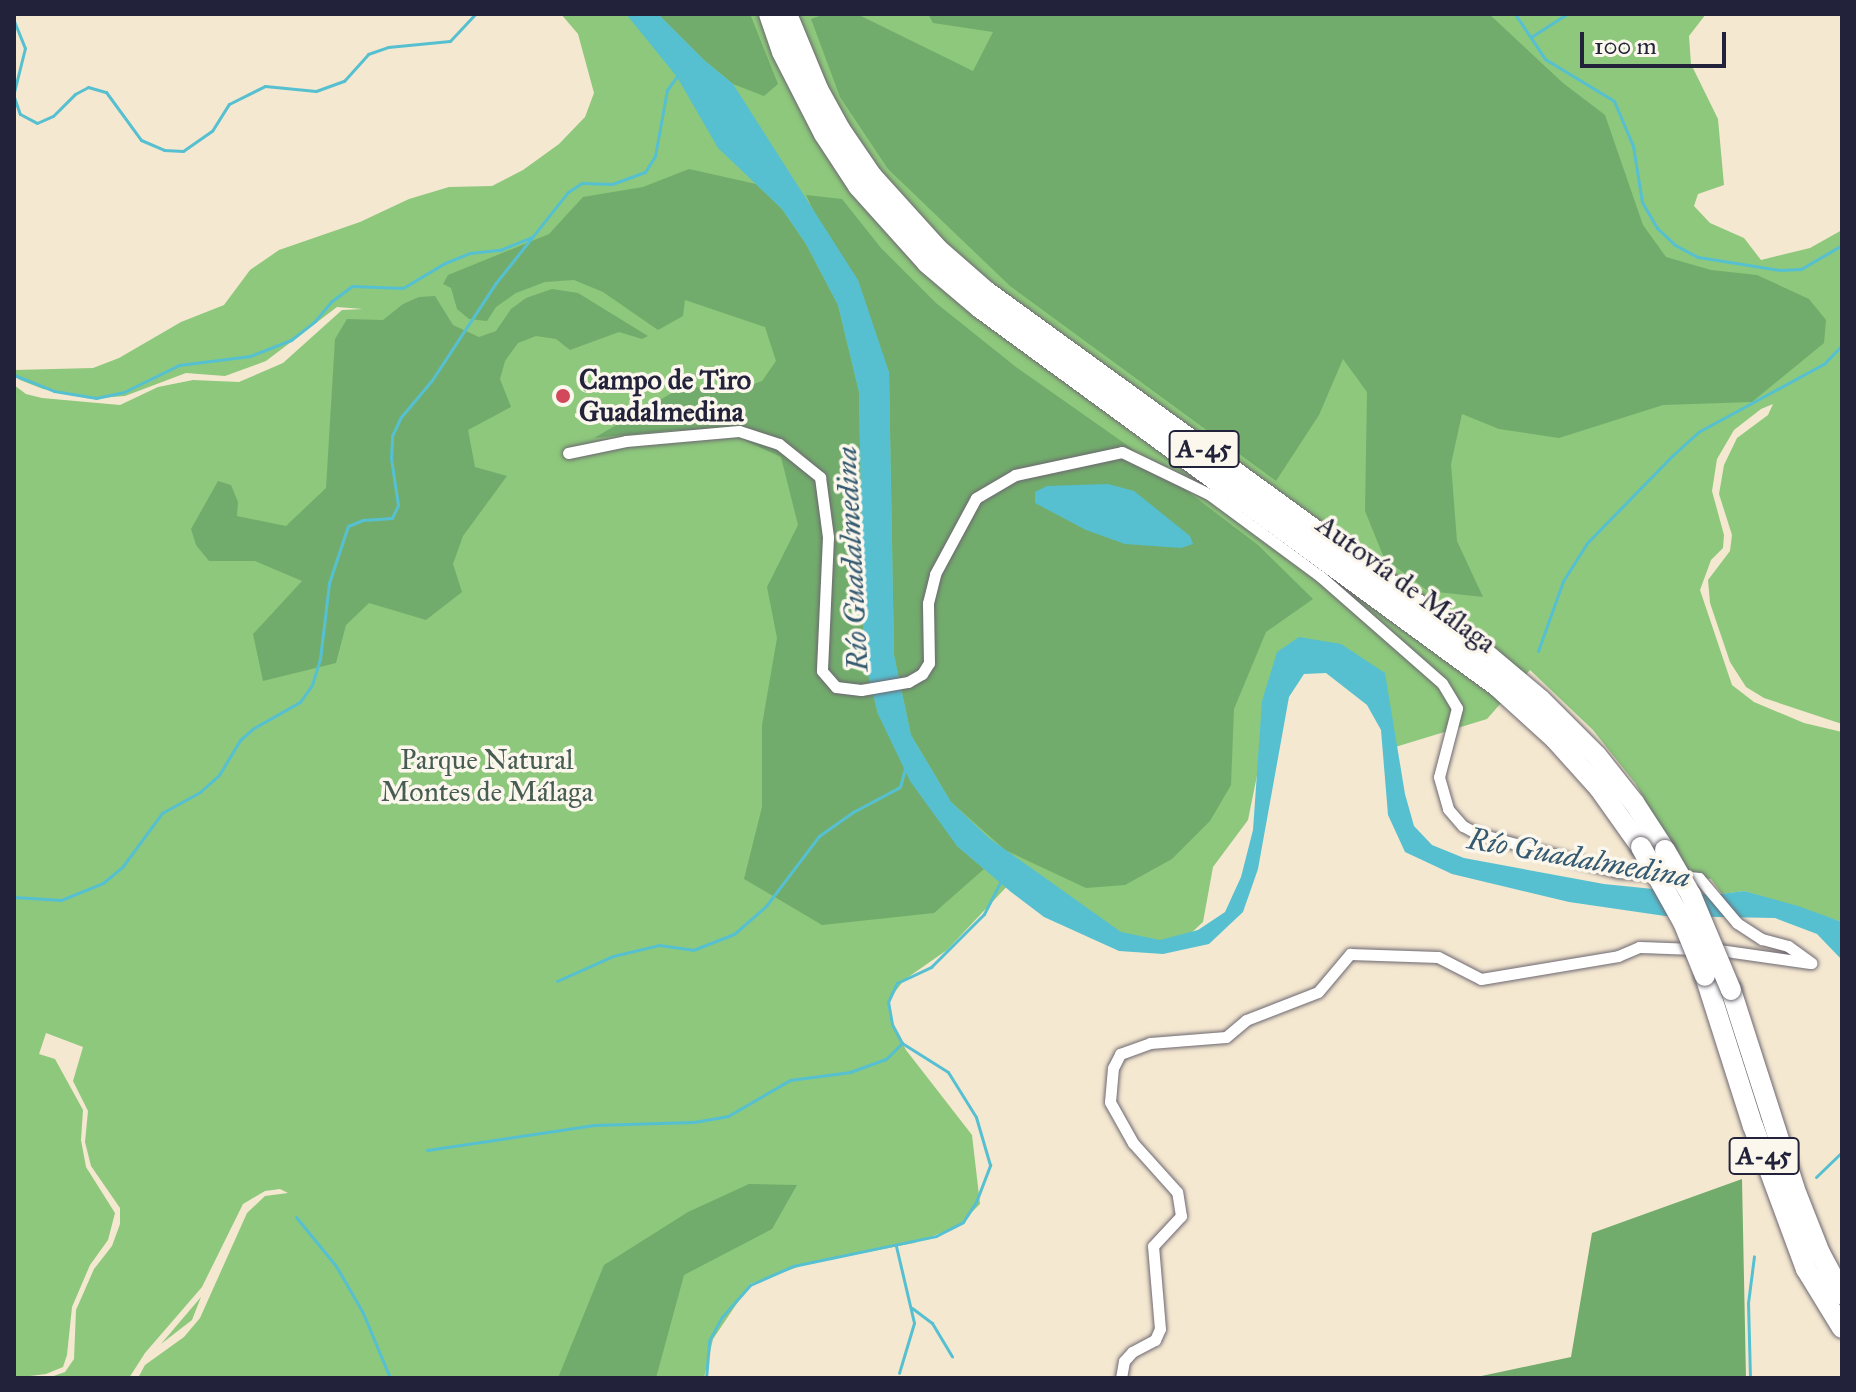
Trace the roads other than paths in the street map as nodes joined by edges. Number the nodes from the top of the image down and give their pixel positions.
1 (769, 14) edge
2 (787, 14) edge
3 (568, 453) dead end
4 (1842, 1294) edge
5 (1842, 1328) edge
6 (1121, 1378) edge

1 - 5 highway, Autovía de Málaga / A-45, bridge
2 - 4 highway, Autovía de Málaga / A-45, bridge
3 - 6 street

